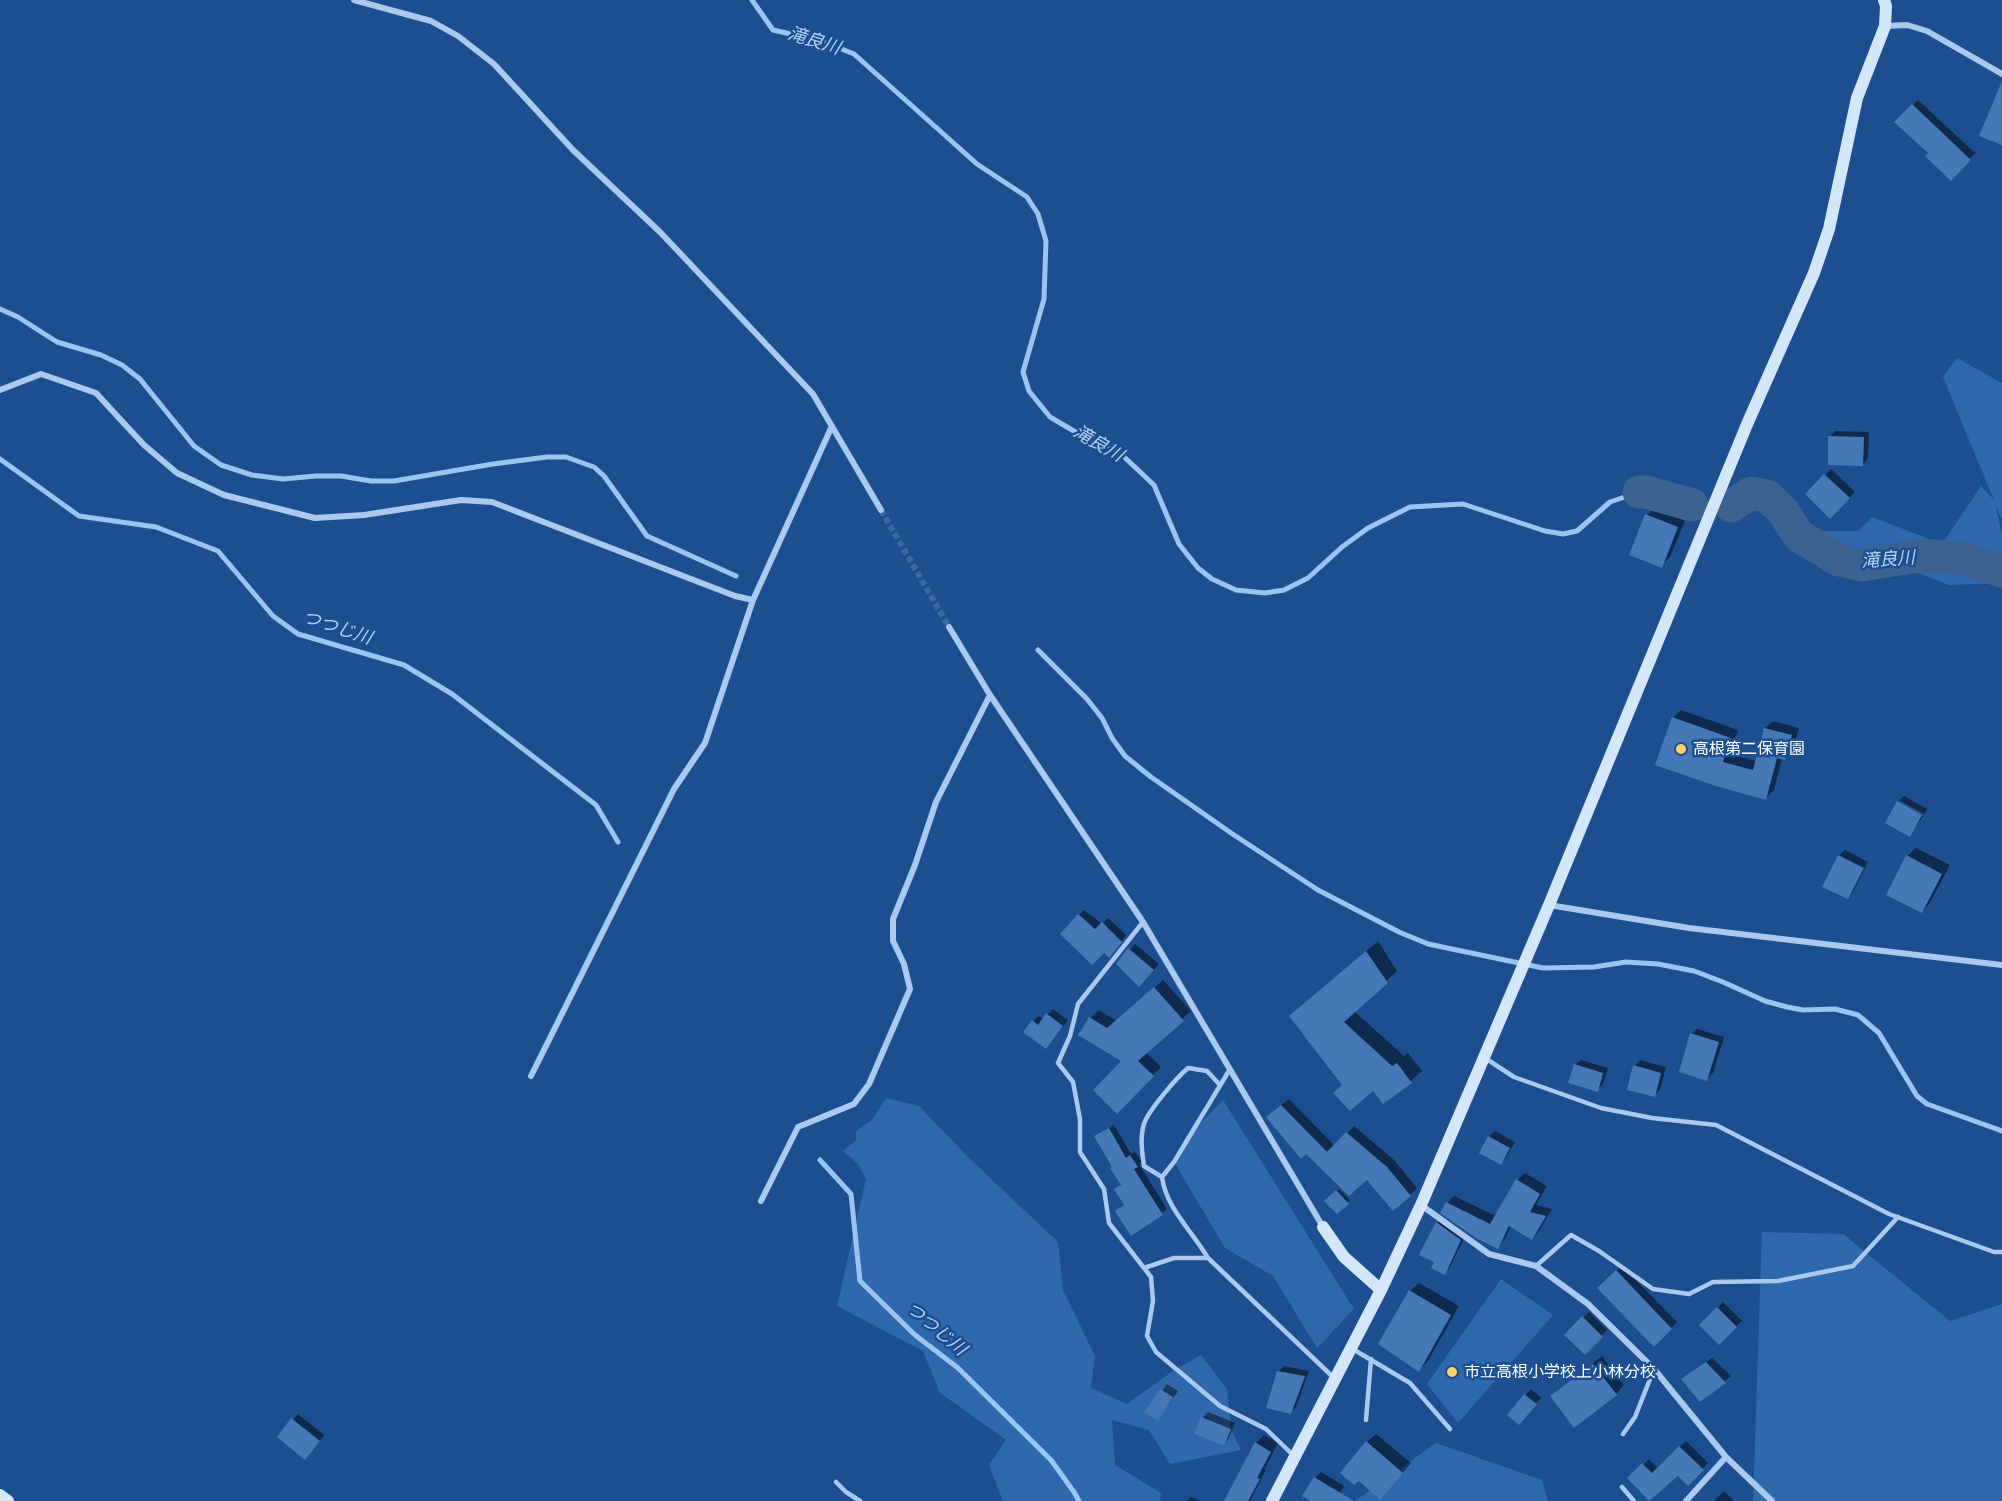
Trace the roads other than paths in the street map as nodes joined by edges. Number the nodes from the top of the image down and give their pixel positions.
1 (354, 0) edge
2 (1884, 0) edge
3 (1885, 26) junction
4 (2002, 74) edge
5 (0, 390) edge
6 (832, 426) junction
7 (881, 510) tunnel mouth
8 (753, 600) junction
9 (949, 627) tunnel mouth
10 (990, 694) junction
11 (1549, 905) junction
12 (1143, 922) junction
13 (2002, 965) edge
14 (1485, 1058) junction
15 (1230, 1069) junction
16 (531, 1076) dead end
17 (1220, 1085) junction
18 (1162, 1177) junction
19 (761, 1201) dead end
20 (1421, 1205) junction
21 (1898, 1217) junction
22 (1323, 1227) joint
23 (2002, 1252) edge
24 (1208, 1258) junction
25 (1536, 1266) junction
26 (1144, 1268) junction
27 (1381, 1290) junction
28 (1351, 1348) junction
29 (1371, 1359) junction
30 (1654, 1369) junction
31 (1335, 1379) junction
32 (1366, 1420) dead end
33 (1450, 1429) dead end
34 (1623, 1434) dead end
35 (1295, 1457) junction
36 (1726, 1457) junction
37 (836, 1482) dead end
38 (1622, 1487) dead end
39 (0, 1495) edge
40 (1275, 1498) edge
41 (8, 1501) edge
42 (860, 1501) edge
43 (1634, 1501) edge
44 (1686, 1501) edge
45 (1772, 1501) edge

1 - 6 street
2 - 3 street
3 - 4 street
3 - 11 street
5 - 8 street
6 - 7 street
6 - 8 street
8 - 16 street
9 - 10 street
10 - 12 street
10 - 19 street
11 - 13 street
11 - 14 street
12 - 15 street
12 - 26 lane
14 - 20 street
14 - 21 lane
15 - 17 lane
15 - 22 street
17 - 18 lane
17 - 18 lane
18 - 24 lane
20 - 25 street
20 - 27 street
21 - 23 lane
21 - 25 lane
22 - 27 street
24 - 26 lane
24 - 31 lane
25 - 30 street
26 - 35 lane
27 - 28 street
28 - 29 lane
28 - 31 street
29 - 32 lane
29 - 33 lane
30 - 34 lane
30 - 36 street
31 - 35 street
35 - 40 street
36 - 44 street
36 - 45 street
37 - 42 lane
38 - 43 lane
39 - 41 street

